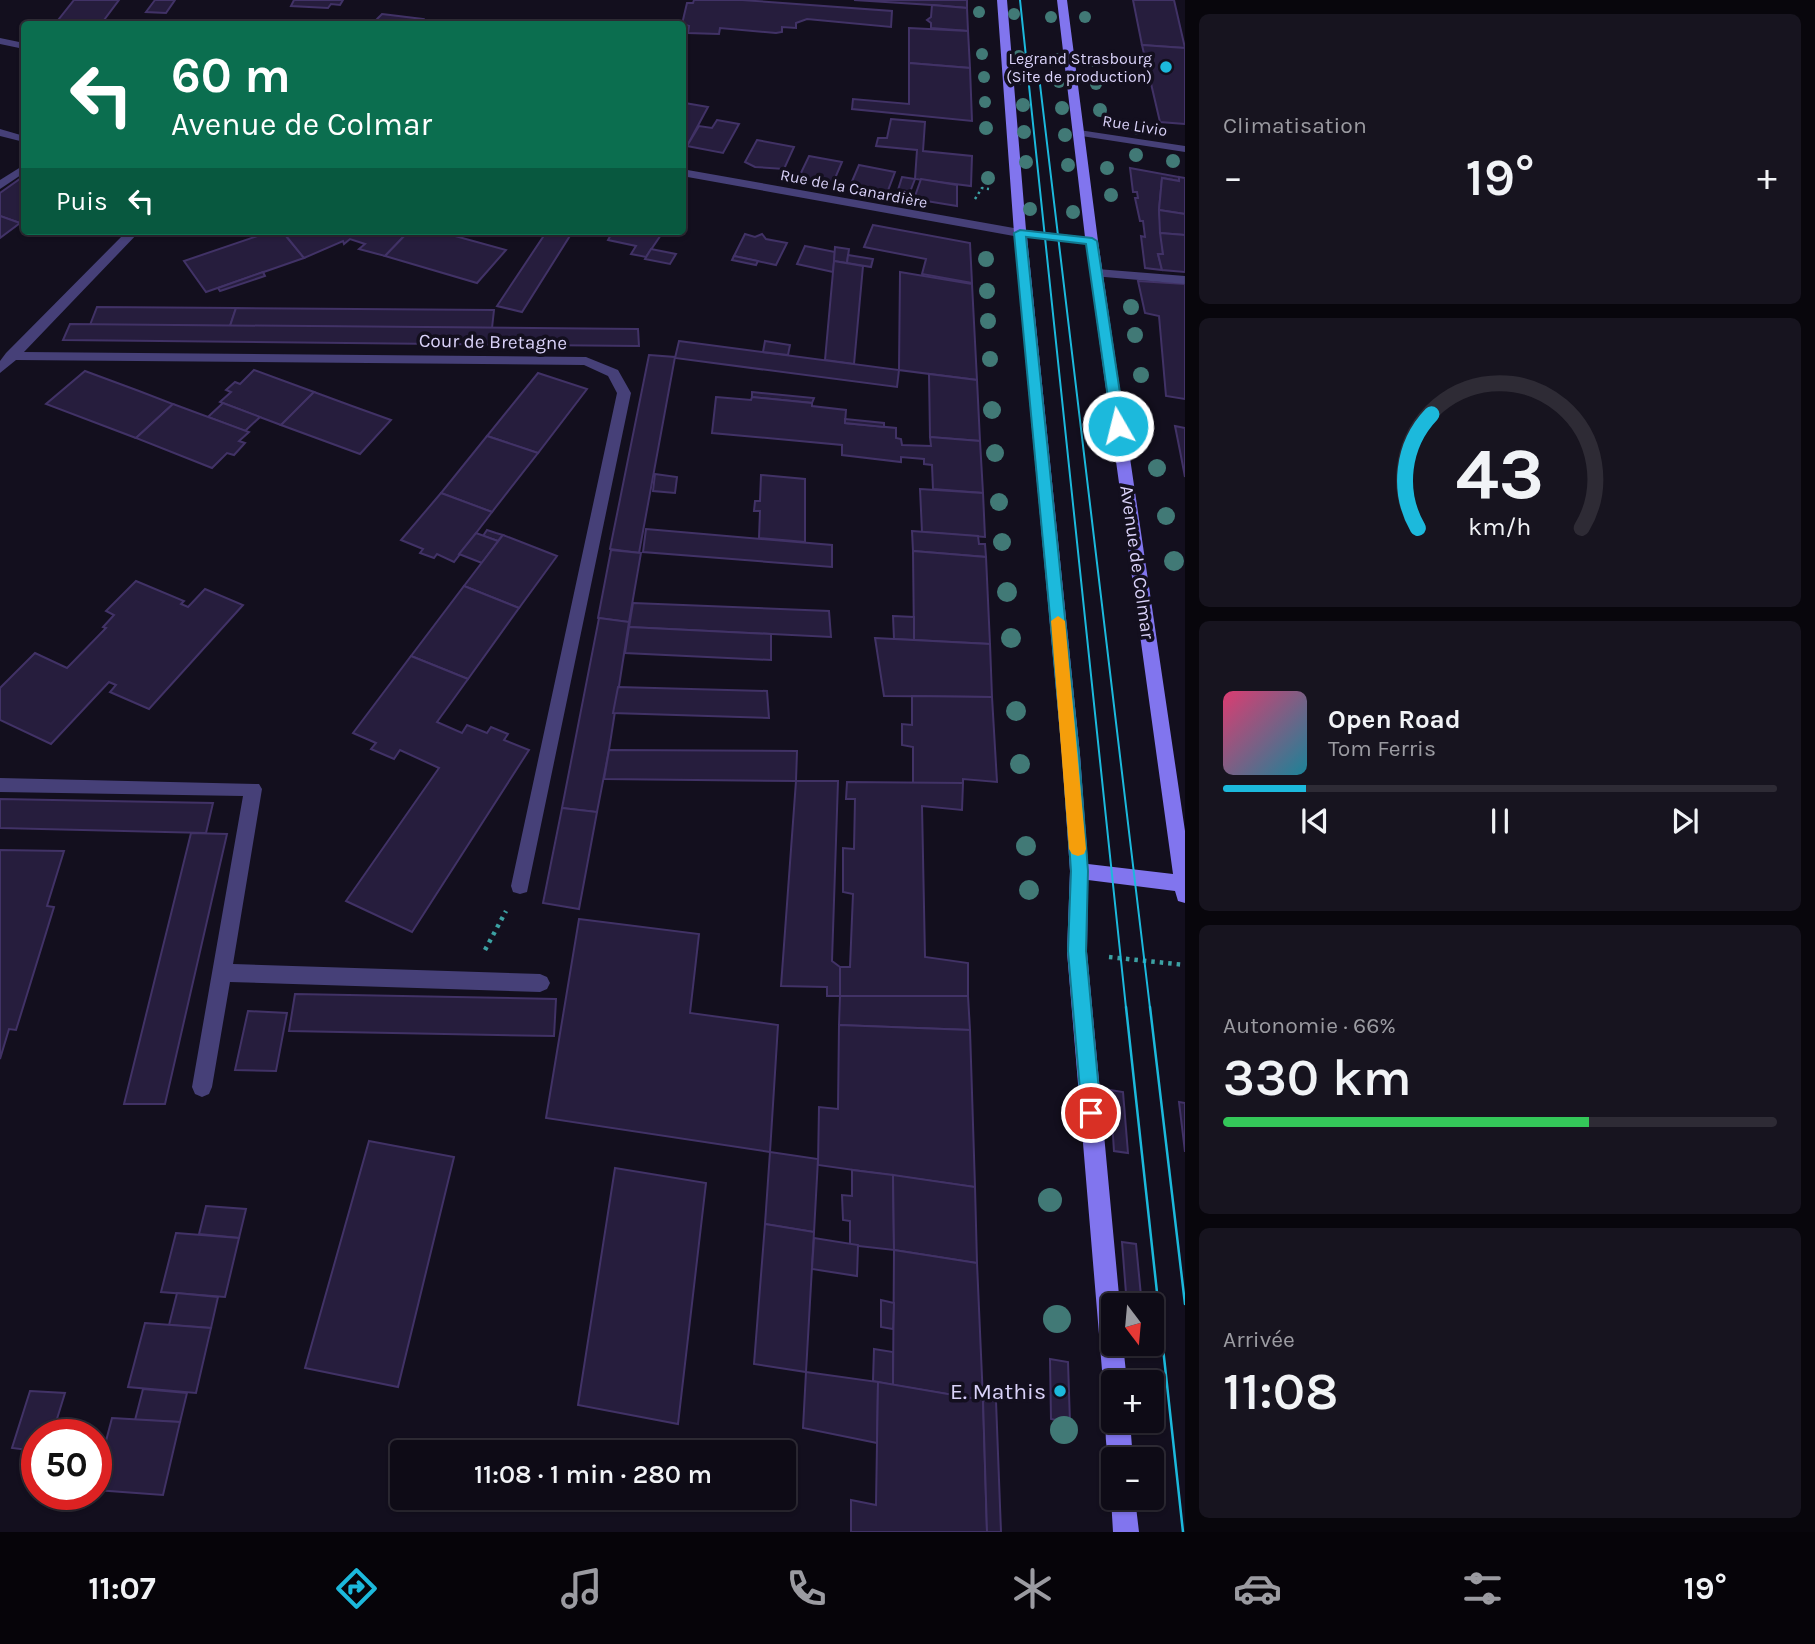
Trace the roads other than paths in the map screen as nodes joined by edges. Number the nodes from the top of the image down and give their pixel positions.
1 (1002, 0) edge
2 (1062, 0) edge
3 (0, 41) edge
4 (21, 45) edge
5 (0, 132) edge
6 (1079, 133) junction
7 (21, 138) edge
8 (1185, 149) edge
9 (21, 169) edge
10 (686, 173) edge
11 (0, 185) edge
12 (1020, 233) junction
13 (130, 235) edge
14 (1092, 241) junction
15 (1097, 273) junction
16 (1185, 280) edge
17 (11, 356) junction
18 (0, 369) edge
19 (0, 785) edge
20 (1079, 871) junction
21 (520, 886) road end
22 (1184, 889) edge
23 (223, 973) junction
24 (540, 983) dead end
25 (202, 1087) dead end
26 (1114, 1370) edge
27 (1125, 1510) edge
28 (1126, 1532) edge

1 - 12 main road
2 - 6 main road, Avenue de Colmar
3 - 4 street
5 - 7 street
6 - 8 street, Rue Livio
6 - 14 main road, Avenue de Colmar
9 - 11 street
10 - 12 street, Rue de la Canardière
12 - 14 main road
12 - 20 main road
13 - 17 street
14 - 15 main road, Avenue de Colmar
15 - 16 street
15 - 22 main road, Avenue de Colmar
17 - 18 street
17 - 21 street, Cour de Bretagne
19 - 23 street
20 - 22 main road, Avenue de Colmar
20 - 26 main road
23 - 24 street
23 - 25 street
27 - 28 main road

